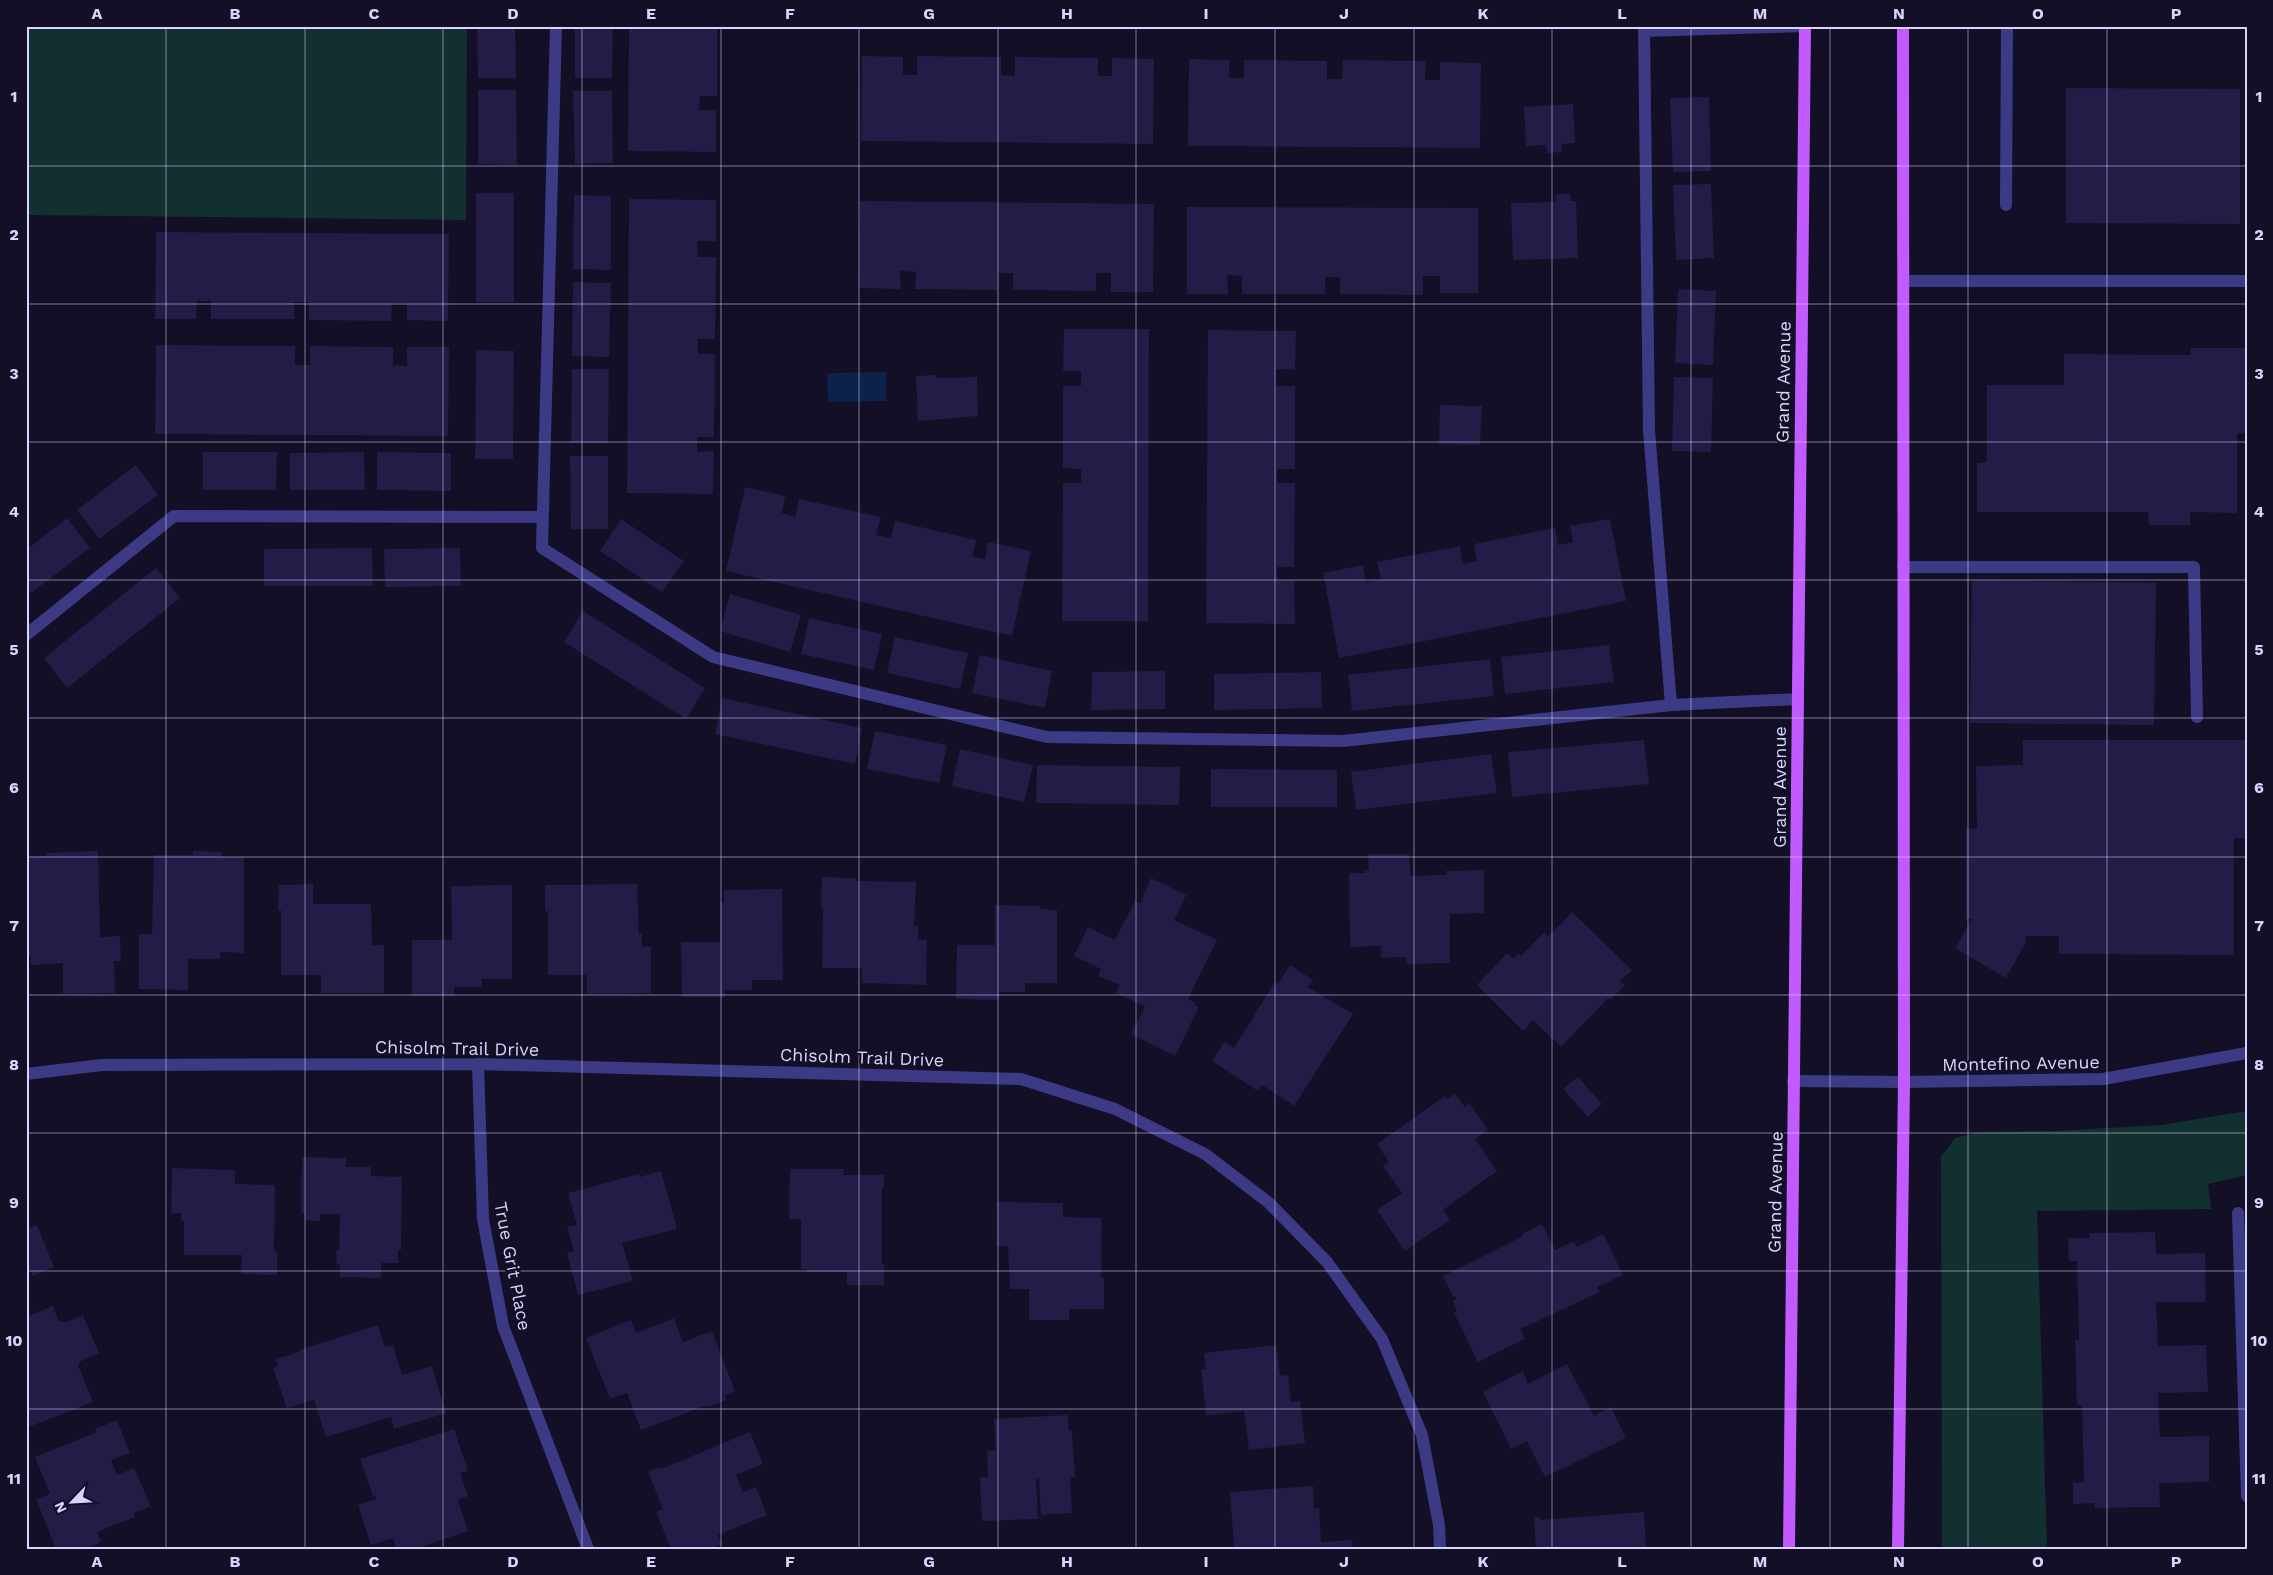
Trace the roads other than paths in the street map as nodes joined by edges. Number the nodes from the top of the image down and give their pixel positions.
1 (556, 26) edge
2 (1805, 26) edge
3 (1903, 26) edge
4 (2007, 26) edge
5 (1644, 29) edge
6 (2006, 205) dead end
7 (2247, 280) edge
8 (1904, 281) junction
9 (543, 517) junction
10 (1903, 567) junction
11 (26, 635) edge
12 (1797, 698) junction
13 (1671, 705) junction
14 (2196, 717) dead end
15 (2247, 1053) edge
16 (478, 1064) junction
17 (26, 1074) edge
18 (1793, 1081) junction
19 (1904, 1082) junction
20 (2238, 1213) dead end
21 (2244, 1352) edge
22 (2247, 1496) edge
23 (588, 1549) edge
24 (1440, 1549) edge
25 (1789, 1549) edge
26 (1898, 1549) edge

1 - 9 street
2 - 5 street
2 - 12 main road, Grand Avenue
3 - 8 main road
4 - 6 street
5 - 13 street
7 - 8 street
8 - 10 main road
9 - 11 street
9 - 13 street
10 - 14 street
10 - 19 main road
12 - 13 street
12 - 18 main road, Grand Avenue
15 - 19 street, Montefino Avenue
16 - 17 street, Chisolm Trail Drive
16 - 23 street, True Grit Place
16 - 24 street, Chisolm Trail Drive
18 - 19 street, Montefino Avenue
18 - 25 main road, Grand Avenue
19 - 26 main road
20 - 21 street
21 - 22 street

